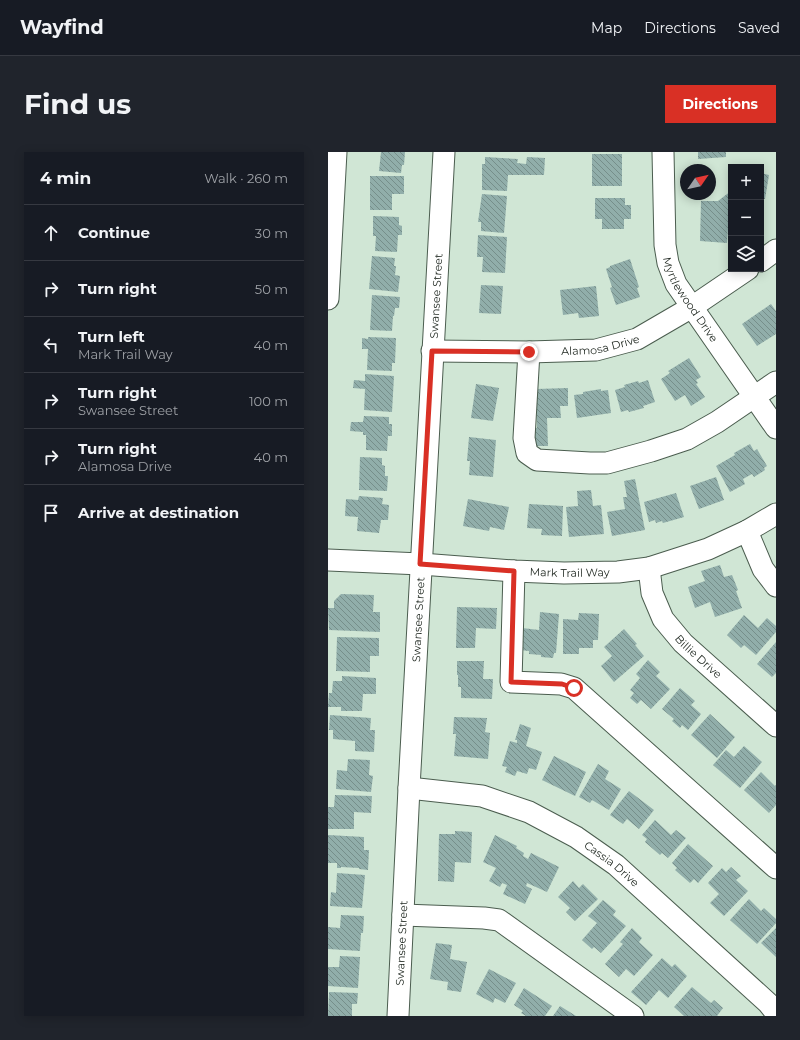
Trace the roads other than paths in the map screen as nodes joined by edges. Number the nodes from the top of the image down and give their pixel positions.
1 (336, 152) edge
2 (444, 152) edge
3 (663, 152) edge
4 (776, 250) edge
5 (764, 258) edge
6 (744, 272) edge
7 (328, 299) edge
8 (692, 307) junction
9 (432, 351) junction
10 (529, 352) junction
11 (776, 382) edge
12 (754, 397) junction
13 (776, 428) edge
14 (776, 514) edge
15 (747, 531) junction
16 (328, 560) edge
17 (420, 564) junction
18 (649, 568) junction
19 (514, 571) junction
20 (776, 586) edge
21 (776, 726) edge
22 (409, 788) junction
23 (776, 868) edge
24 (403, 915) junction
25 (776, 1013) edge
26 (398, 1016) edge
27 (633, 1016) edge

1 - 7 street
2 - 9 street, Swansee Street
3 - 8 street, Myrtlewood Drive
4 - 5 street
6 - 8 street, Alamosa Drive
8 - 10 street, Alamosa Drive
8 - 12 street, Myrtlewood Drive
9 - 10 street, Alamosa Drive
9 - 17 street, Swansee Street
10 - 12 street
11 - 12 street
12 - 13 street, Myrtlewood Drive
14 - 15 street, Mark Trail Way
15 - 18 street, Mark Trail Way
15 - 20 street
16 - 17 street, Mark Trail Way
17 - 19 street, Mark Trail Way
17 - 22 street, Swansee Street
18 - 19 street, Mark Trail Way
18 - 21 street, Billie Drive
19 - 23 street
22 - 24 street, Swansee Street
22 - 25 street, Cassia Drive
24 - 26 street, Swansee Street
24 - 27 street

